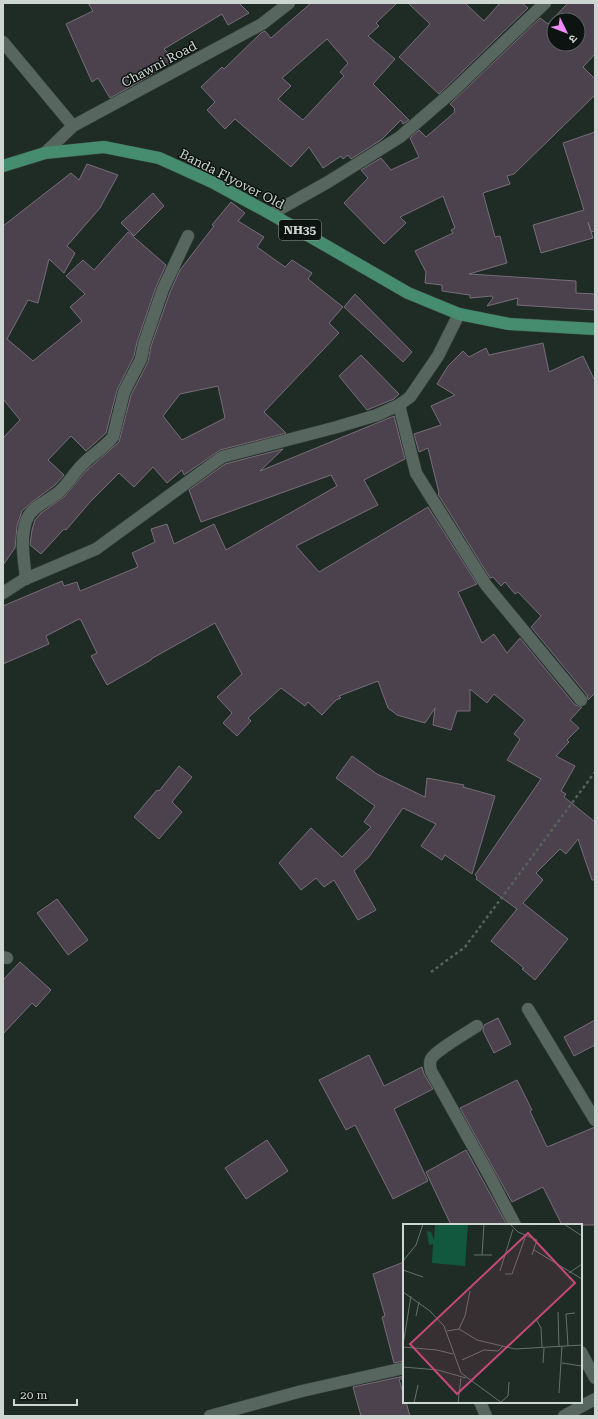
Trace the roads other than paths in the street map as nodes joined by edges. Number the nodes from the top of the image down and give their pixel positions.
1 (289, 3) edge
2 (544, 3) edge
3 (3, 42) edge
4 (73, 126) junction
5 (45, 153) junction
6 (3, 166) edge
7 (271, 214) junction
8 (188, 236) dead end
9 (459, 314) junction
10 (595, 329) edge
11 (399, 405) junction
12 (26, 579) junction
13 (3, 593) edge
14 (581, 700) dead end
15 (528, 1009) dead end
16 (478, 1026) dead end
17 (595, 1120) edge
18 (514, 1224) edge
19 (582, 1354) edge
20 (403, 1368) edge
21 (595, 1378) edge
22 (595, 1399) edge
23 (480, 1403) edge
24 (210, 1416) edge
25 (486, 1416) edge
26 (564, 1416) edge

1 - 4 street, Chawni Road
2 - 7 street
3 - 4 street
4 - 5 street, Chawni Road
5 - 6 highway, Banda Flyover Old / NH35
5 - 7 highway, Banda Flyover Old / NH35
7 - 9 highway, Banda Flyover Old / NH35
8 - 12 street
9 - 10 highway, Banda Flyover Old / NH35
9 - 11 street
11 - 12 street
11 - 14 street
12 - 13 street
15 - 17 street
16 - 18 street
19 - 21 street
20 - 24 street
22 - 26 street
23 - 25 street

